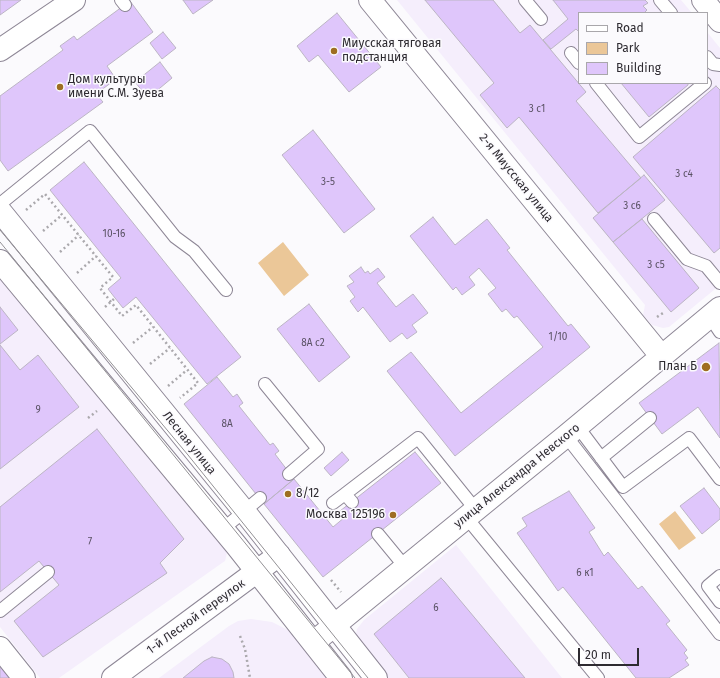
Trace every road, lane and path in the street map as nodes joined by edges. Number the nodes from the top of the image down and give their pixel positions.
1 (74, 0) edge
2 (370, 0) edge
3 (525, 0) edge
4 (660, 0) edge
5 (703, 0) edge
6 (670, 12) edge
7 (541, 19) dead end
8 (720, 21) edge
9 (0, 50) edge
10 (571, 53) dead end
11 (578, 62) edge
12 (713, 62) edge
13 (708, 76) edge
14 (597, 84) edge
15 (704, 84) edge
16 (0, 204) edge
17 (0, 211) edge
18 (24, 212) dead end
19 (62, 215) junction
20 (654, 219) dead end
21 (40, 233) dead end
22 (79, 235) junction
23 (58, 254) dead end
24 (96, 256) junction
25 (0, 261) edge
26 (74, 274) dead end
27 (720, 283) edge
28 (226, 290) dead end
29 (115, 298) dead end
30 (110, 302) junction
31 (102, 309) dead end
32 (717, 319) edge
33 (153, 327) junction
34 (131, 344) dead end
35 (170, 348) junction
36 (662, 357) junction
37 (148, 366) dead end
38 (187, 370) junction
39 (265, 384) dead end
40 (166, 388) dead end
41 (176, 401) dead end
42 (650, 418) dead end
43 (572, 432) junction
44 (601, 458) junction
45 (289, 474) dead end
46 (720, 479) edge
47 (333, 503) dead end
48 (252, 505) junction
49 (471, 513) junction
50 (223, 529) junction
51 (378, 534) dead end
52 (279, 555) junction
53 (406, 568) junction
54 (48, 572) dead end
55 (257, 572) junction
56 (720, 576) edge
57 (331, 580) dead end
58 (341, 592) dead end
59 (720, 602) edge
60 (0, 611) edge
61 (335, 625) junction
62 (720, 634) edge
63 (240, 636) dead end
64 (314, 642) junction
65 (0, 648) edge
66 (24, 678) edge
67 (113, 678) edge
68 (250, 678) edge
69 (341, 678) edge
70 (376, 678) edge
71 (598, 678) edge

1 - 9 street
2 - 36 street, 2-я Миусская улица
3 - 7 lane
4 - 6 lane
5 - 8 street
10 - 11 lane
12 - 13 lane
14 - 15 lane
16 - 28 lane
17 - 48 street, Лесная улица
18 - 19 path
19 - 21 path
19 - 22 path
20 - 27 lane
22 - 23 path
22 - 24 path
24 - 26 path
24 - 30 path
25 - 50 street
29 - 30 path
30 - 31 path
30 - 33 path
32 - 36 street, улица Александра Невского
33 - 34 path
33 - 35 path
35 - 37 path
35 - 38 path
36 - 43 street, улица Александра Невского
38 - 40 path
38 - 41 path
39 - 45 lane
42 - 44 lane
43 - 44 lane
43 - 49 street, улица Александра Невского
43 - 62 lane
44 - 46 lane
47 - 49 lane
48 - 50 lane
48 - 52 street, Лесная улица
49 - 53 street, улица Александра Невского
49 - 71 lane
50 - 55 street
51 - 53 lane
52 - 55 street, 1-й Лесной переулок
52 - 61 street, Лесная улица
53 - 61 street, улица Александра Невского
54 - 60 lane
55 - 64 street
55 - 67 street, 1-й Лесной переулок
56 - 59 lane
57 - 58 path
61 - 64 street, улица Александра Невского
61 - 70 street, Лесная улица
63 - 68 path
64 - 69 street
65 - 66 street

